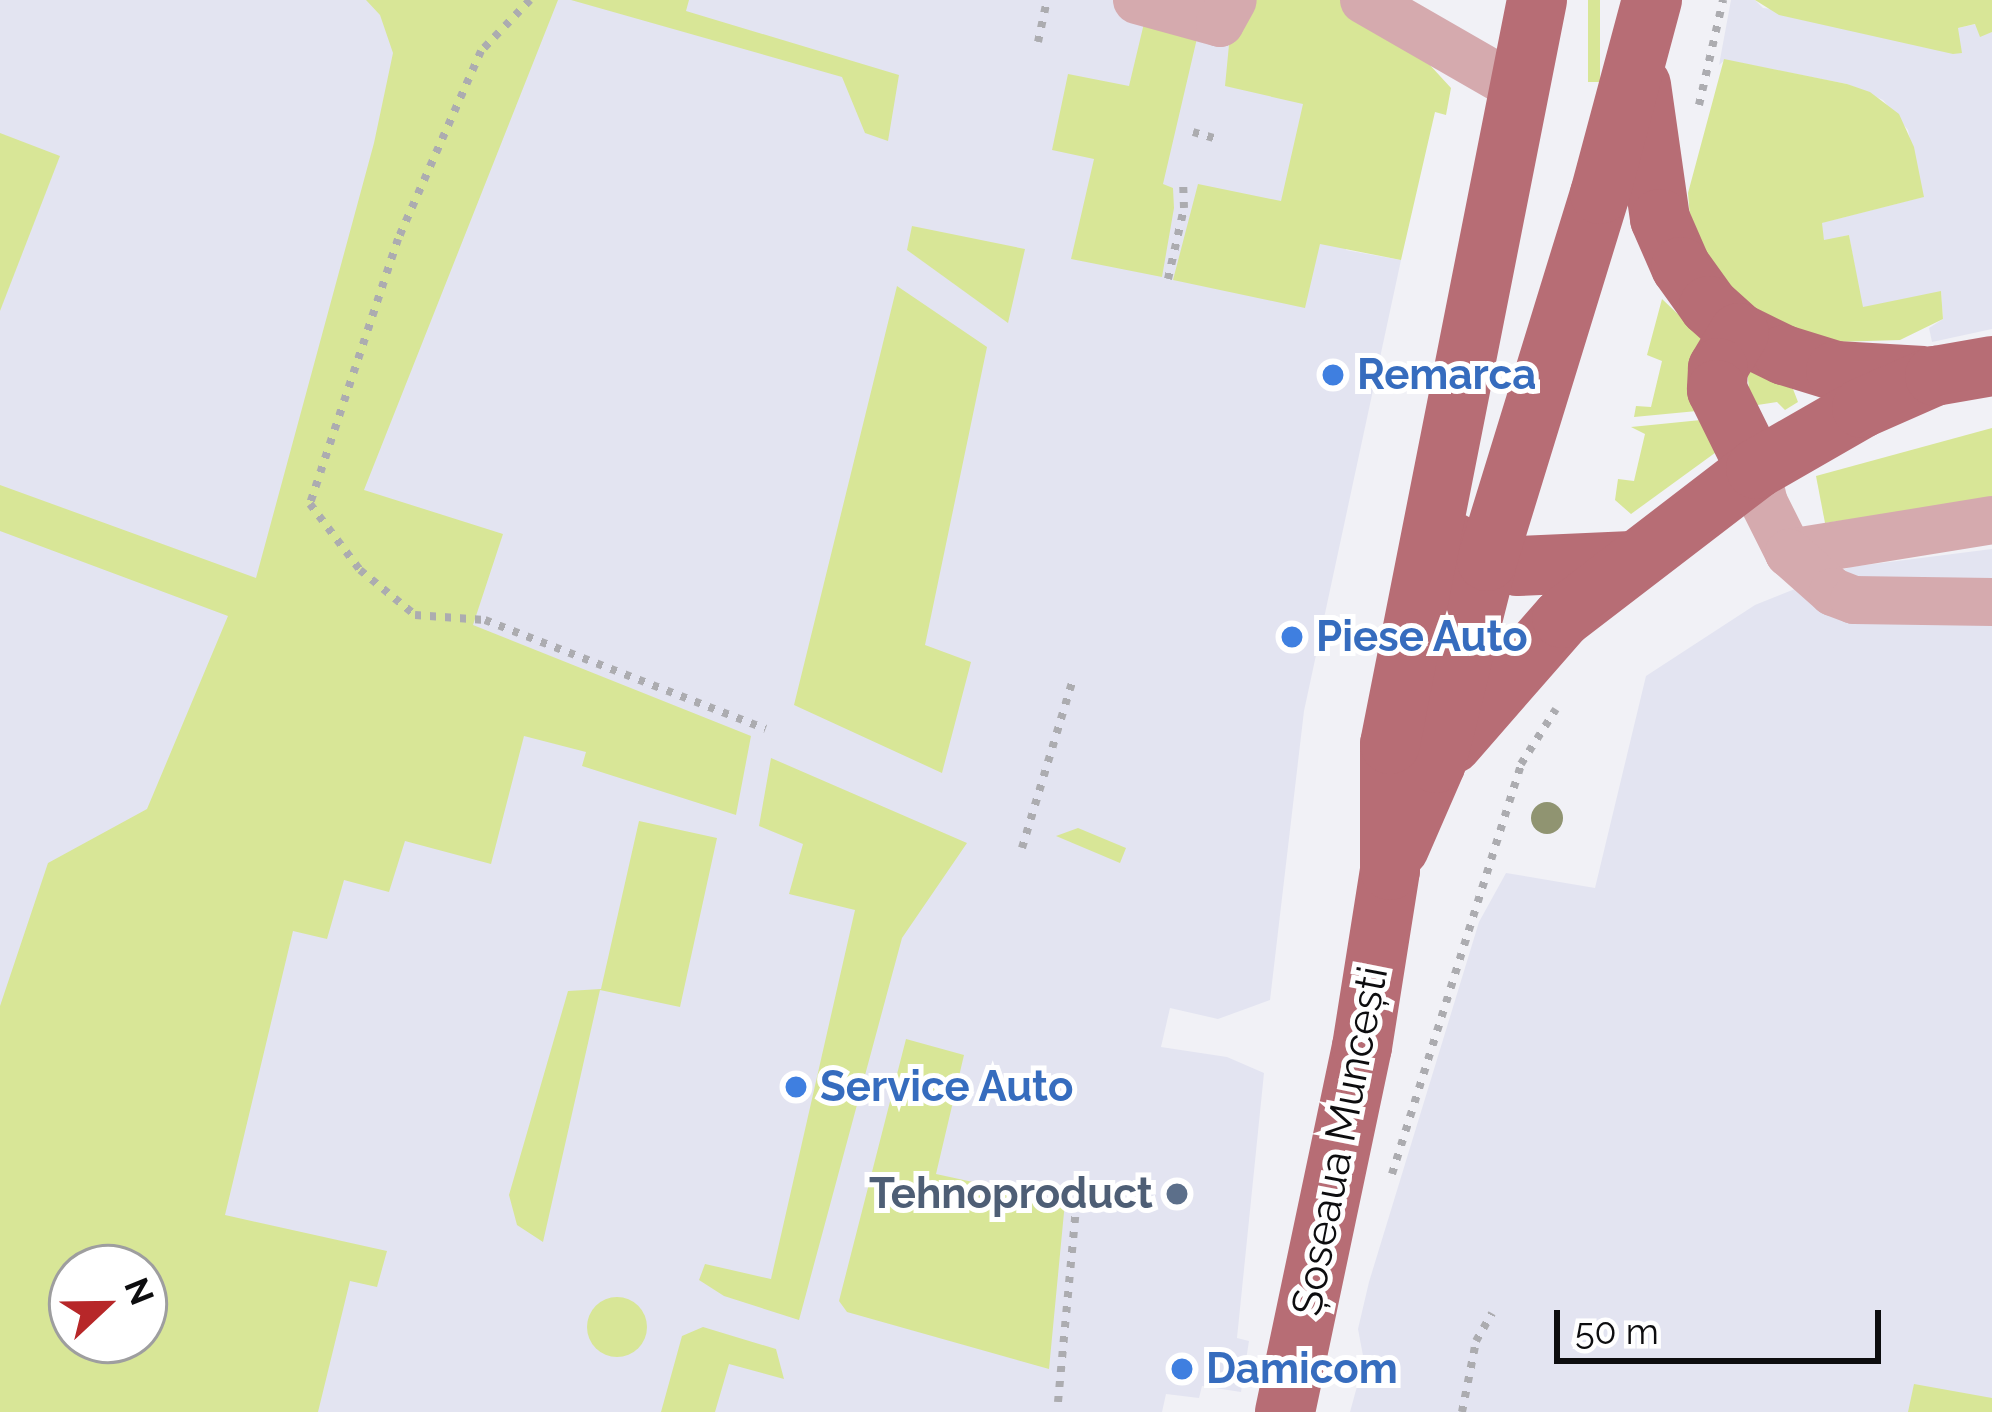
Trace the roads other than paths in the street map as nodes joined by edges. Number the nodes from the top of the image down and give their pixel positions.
1 (1137, 0) edge
2 (1233, 0) edge
3 (1364, 0) edge
4 (1537, 0) edge
5 (1645, 28) edge
6 (1519, 88) junction
7 (1739, 333) junction
8 (1964, 371) edge
9 (1756, 469) junction
10 (1992, 520) edge
11 (1431, 524) junction
12 (1789, 553) junction
13 (1486, 561) junction
14 (1632, 561) junction
15 (1992, 602) edge
16 (1436, 763) junction
17 (1390, 869) junction
18 (1285, 1412) edge

1 - 2 lane
3 - 6 lane
4 - 6 main road, Șoseaua Muncești
5 - 7 main road
5 - 13 main road, Șoseaua Muncești
6 - 11 main road, Șoseaua Muncești
7 - 8 main road
7 - 9 main road
8 - 9 main road
9 - 12 lane
9 - 14 main road
10 - 12 lane
11 - 13 main road
11 - 17 main road, Șoseaua Muncești
12 - 15 lane
13 - 14 main road
13 - 16 main road, Șoseaua Muncești
14 - 16 main road
16 - 17 main road, Șoseaua Muncești
17 - 18 main road, Șoseaua Muncești

